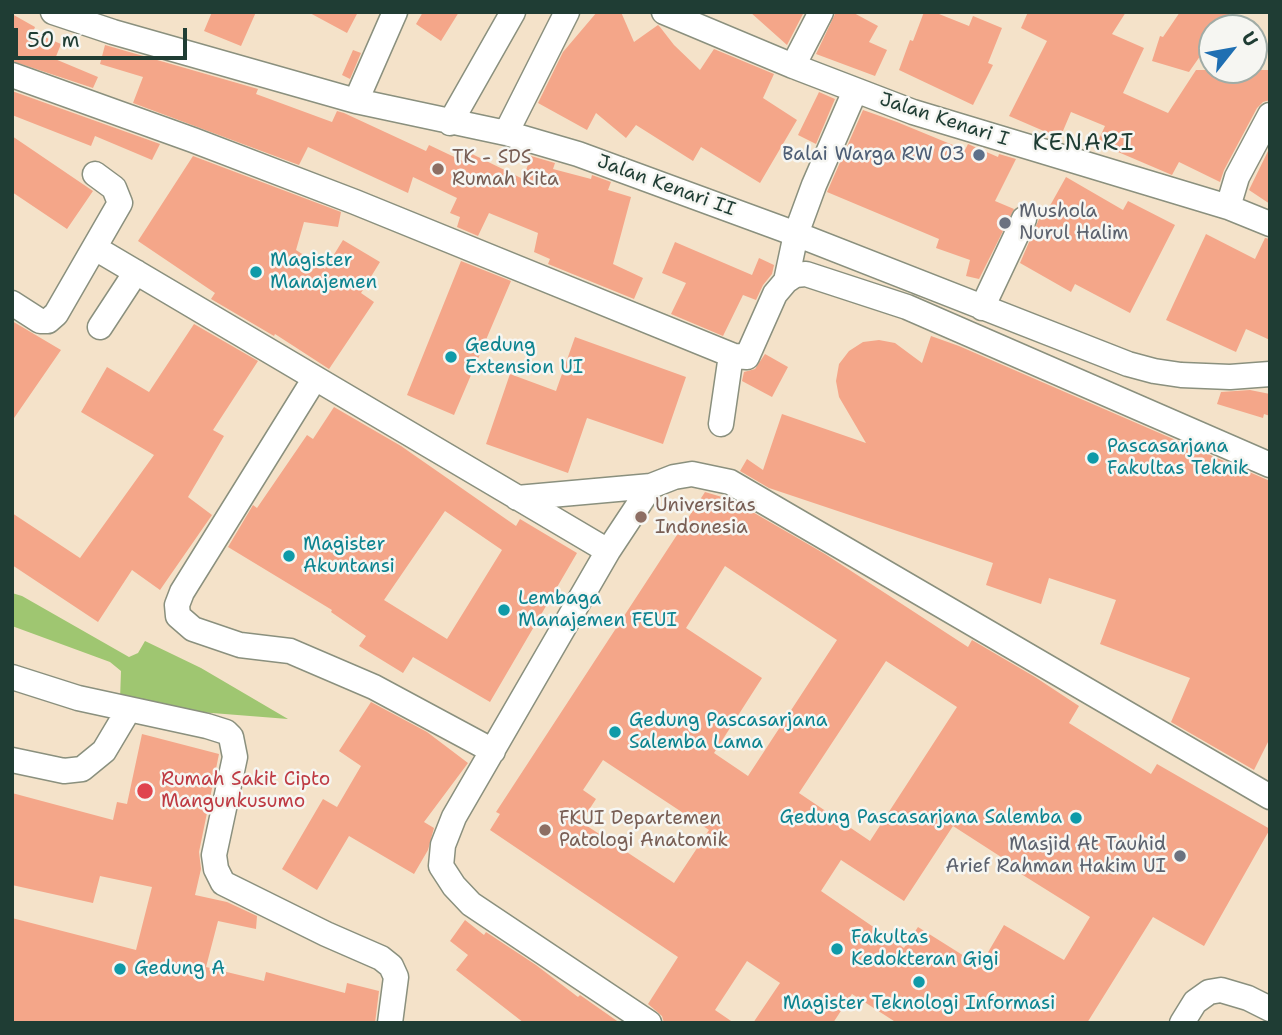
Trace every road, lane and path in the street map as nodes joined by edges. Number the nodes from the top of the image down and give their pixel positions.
1 (54, 12) edge
2 (395, 12) edge
3 (513, 12) edge
4 (566, 12) edge
5 (664, 12) edge
6 (821, 12) edge
7 (99, 19) edge
8 (793, 66) junction
9 (12, 75) edge
10 (855, 91) junction
11 (356, 101) junction
12 (1270, 115) edge
13 (450, 123) junction
14 (506, 133) junction
15 (95, 173) dead end
16 (1228, 207) junction
17 (1024, 219) dead end
18 (1270, 224) edge
19 (796, 234) junction
20 (95, 248) junction
21 (136, 272) junction
22 (786, 281) junction
23 (12, 303) edge
24 (982, 308) junction
25 (100, 327) dead end
26 (731, 355) junction
27 (1270, 374) edge
28 (314, 378) junction
29 (721, 424) dead end
30 (1270, 465) edge
31 (651, 486) junction
32 (517, 498) junction
33 (608, 551) junction
34 (12, 677) edge
35 (129, 709) junction
36 (493, 751) junction
37 (12, 760) edge
38 (1270, 797) edge
39 (1270, 1009) edge
40 (390, 1023) edge
41 (649, 1023) edge
42 (1182, 1023) edge

1 - 7 street, Jalan Kenari II
2 - 11 street
3 - 13 street
4 - 14 street
5 - 8 street, Jalan Kenari I
6 - 8 street
7 - 11 street, Jalan Kenari II
8 - 10 street, Jalan Kenari I
9 - 26 street
10 - 16 street, Jalan Kenari I
10 - 19 street
11 - 13 street, Jalan Kenari II
12 - 16 street
13 - 14 street, Jalan Kenari II
14 - 19 street, Jalan Kenari II
15 - 20 street
16 - 18 street, Jalan Kenari I
17 - 24 street
19 - 22 street
19 - 24 street, Jalan Kenari II
20 - 21 street
20 - 23 street
21 - 25 street
21 - 28 street
22 - 26 street
22 - 30 street
24 - 27 street, Jalan Kenari II
26 - 29 street
28 - 32 street
28 - 36 street
31 - 32 street
31 - 33 street
31 - 38 street
32 - 33 street
33 - 36 street
34 - 35 street
35 - 37 street
35 - 40 street
36 - 41 street
39 - 42 street

